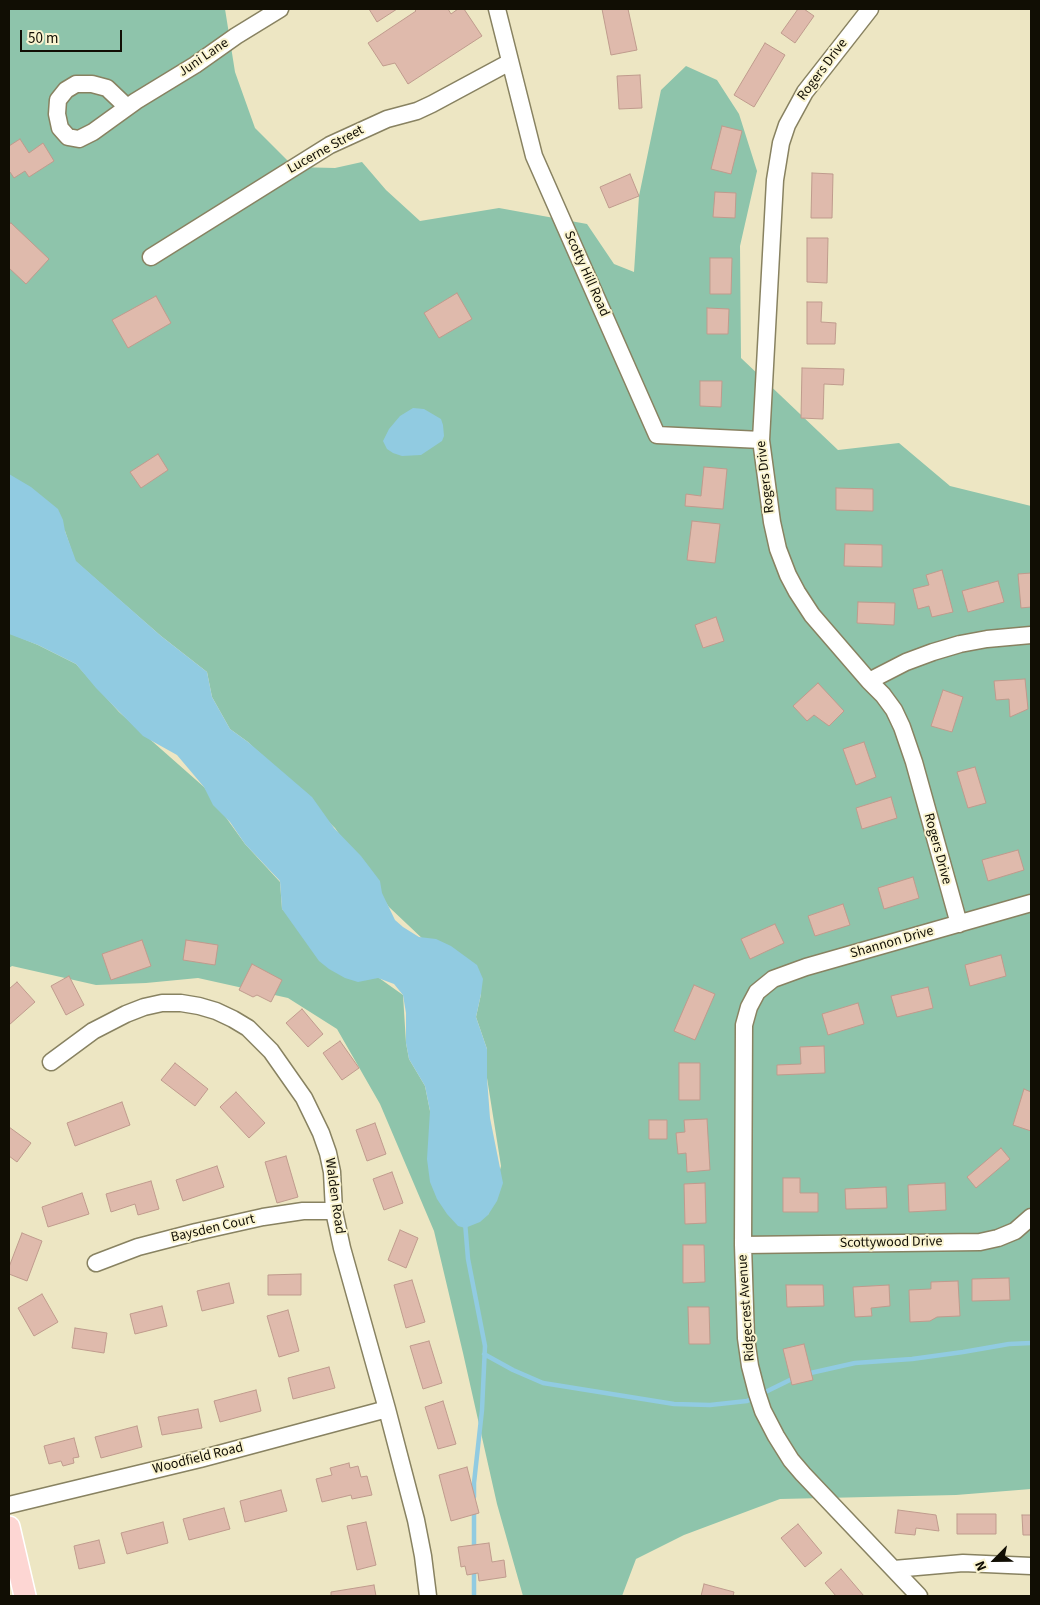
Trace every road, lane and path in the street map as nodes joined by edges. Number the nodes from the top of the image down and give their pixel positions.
1 (280, 9) edge
2 (497, 9) edge
3 (870, 9) edge
4 (510, 62) junction
5 (127, 107) dead end
6 (151, 257) dead end
7 (761, 440) junction
8 (1031, 635) edge
9 (869, 682) junction
10 (1031, 903) edge
11 (959, 924) junction
12 (757, 992) joint
13 (51, 1062) dead end
14 (334, 1211) junction
15 (1031, 1217) edge
16 (743, 1245) junction
17 (96, 1263) dead end
18 (387, 1409) junction
19 (9, 1505) edge
20 (9, 1527) edge
21 (1031, 1566) edge
22 (894, 1569) junction
23 (25, 1596) edge
24 (428, 1596) edge
25 (919, 1596) edge

1 - 5 street, Juni Lane
2 - 4 street, Scotty Hill Road
3 - 7 street, Rogers Drive
4 - 6 street, Lucerne Street
4 - 7 street, Scotty Hill Road
7 - 9 street, Rogers Drive
8 - 9 street
9 - 11 street, Rogers Drive
10 - 11 street, Shannon Drive
11 - 12 street, Shannon Drive
12 - 16 street, Ridgecrest Avenue
13 - 14 street, Walden Road
14 - 17 street, Baysden Court
14 - 18 street, Walden Road
15 - 16 street, Scottywood Drive
16 - 22 street, Ridgecrest Avenue
18 - 19 street, Woodfield Road
18 - 24 street, Walden Road
20 - 23 main road
21 - 22 street
22 - 25 street, Ridgecrest Avenue

